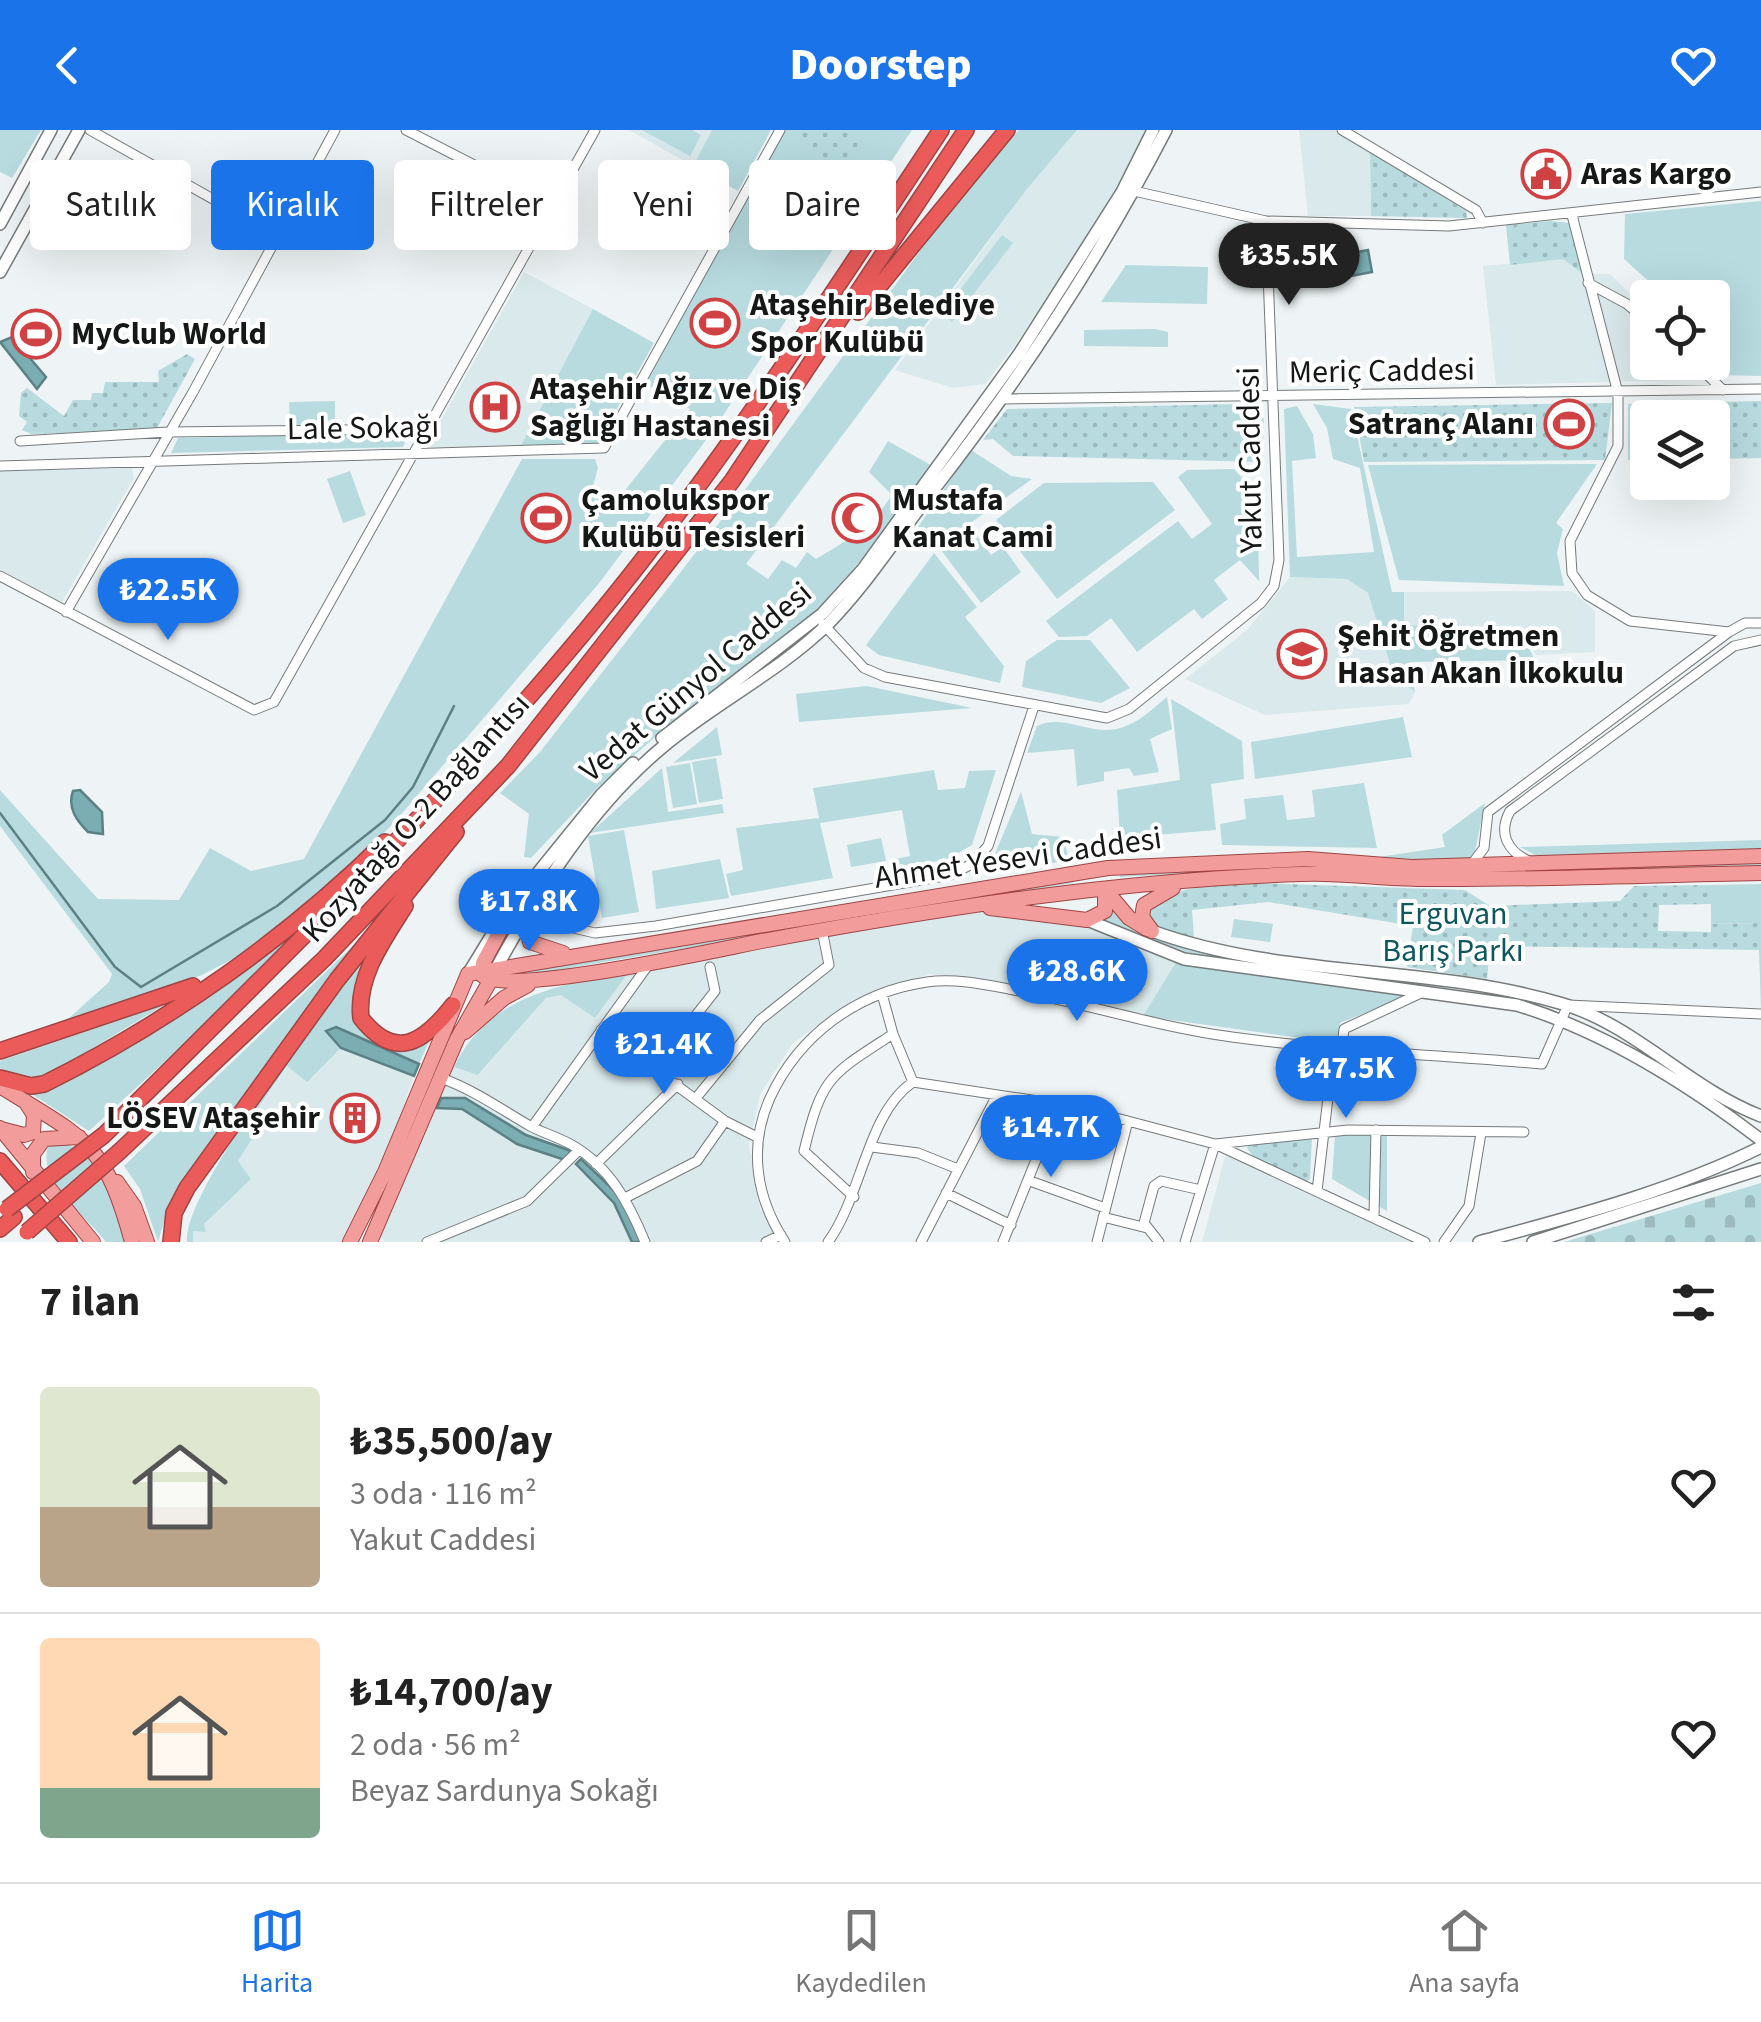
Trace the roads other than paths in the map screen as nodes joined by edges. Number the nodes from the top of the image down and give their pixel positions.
1 (51, 130) edge
2 (79, 130) edge
3 (335, 130) edge
4 (406, 130) edge
5 (596, 130) edge
6 (780, 130) edge
7 (938, 130) edge
8 (966, 130) edge
9 (1007, 130) edge
10 (1166, 130) edge
11 (1342, 130) edge
12 (1153, 131) edge
13 (92, 133) edge
14 (318, 160) edge
15 (464, 160) edge
16 (578, 161) edge
17 (1134, 191) junction
18 (1761, 192) edge
19 (211, 199) edge
20 (1572, 215) junction
21 (1266, 221) junction
22 (1483, 222) junction
23 (0, 224) edge
24 (269, 250) edge
25 (527, 250) edge
26 (0, 272) edge
27 (1588, 283) junction
28 (1630, 307) edge
29 (1713, 380) edge
30 (1761, 389) edge
31 (796, 390) junction
32 (1723, 390) junction
33 (1618, 392) junction
34 (1274, 397) junction
35 (1004, 399) junction
36 (428, 429) junction
37 (168, 432) junction
38 (20, 441) dead end
39 (417, 451) junction
40 (154, 459) junction
41 (0, 466) edge
42 (0, 576) edge
43 (66, 612) junction
44 (822, 622) junction
45 (1761, 622) edge
46 (1729, 632) junction
47 (1761, 640) edge
48 (1734, 646) junction
49 (1034, 706) junction
50 (478, 752) junction
51 (508, 766) junction
52 (438, 856) junction
53 (1761, 856) edge
54 (1532, 862) junction
55 (1470, 864) junction
56 (1083, 872) junction
57 (1761, 874) edge
58 (1211, 878) junction
59 (1105, 889) junction
60 (519, 896) joint
61 (959, 906) junction
62 (525, 920) junction
63 (1087, 920) junction
64 (544, 921) dead end
65 (822, 930) junction
66 (1152, 931) junction
67 (579, 954) junction
68 (246, 959) junction
69 (651, 962) junction
70 (710, 967) dead end
71 (484, 973) junction
72 (537, 980) junction
73 (1422, 992) junction
74 (882, 994) junction
75 (453, 1005) junction
76 (1568, 1005) junction
77 (1761, 1014) edge
78 (1561, 1018) junction
79 (601, 1030) junction
80 (892, 1034) junction
81 (457, 1039) junction
82 (1338, 1047) junction
83 (4, 1049) edge
84 (656, 1066) junction
85 (0, 1078) edge
86 (441, 1078) junction
87 (913, 1082) junction
88 (678, 1084) junction
89 (0, 1086) edge
90 (696, 1098) junction
91 (996, 1098) junction
92 (24, 1101) junction
93 (250, 1104) junction
94 (1058, 1106) junction
95 (1761, 1116) edge
96 (1128, 1120) junction
97 (725, 1121) junction
98 (532, 1127) junction
99 (0, 1128) edge
100 (1376, 1130) junction
101 (1524, 1132) dead end
102 (1325, 1133) junction
103 (1481, 1134) junction
104 (82, 1137) junction
105 (757, 1138) junction
106 (1215, 1144) junction
107 (1761, 1144) edge
108 (872, 1147) junction
109 (579, 1150) junction
110 (0, 1161) edge
111 (596, 1164) junction
112 (958, 1169) junction
113 (108, 1170) junction
114 (1761, 1170) edge
115 (33, 1172) junction
116 (1030, 1182) junction
117 (1201, 1190) junction
118 (1318, 1190) junction
119 (946, 1193) junction
120 (626, 1197) junction
121 (854, 1197) junction
122 (1104, 1212) junction
123 (7, 1214) edge
124 (1374, 1216) junction
125 (1011, 1225) junction
126 (1148, 1228) junction
127 (0, 1229) edge
128 (20, 1239) edge
129 (783, 1239) edge
130 (69, 1242) edge
131 (94, 1242) edge
132 (132, 1242) edge
133 (147, 1242) edge
134 (171, 1242) edge
135 (180, 1242) edge
136 (350, 1242) edge
137 (370, 1242) edge
138 (426, 1242) edge
139 (645, 1242) edge
140 (766, 1242) edge
141 (828, 1242) edge
142 (921, 1242) edge
143 (1003, 1242) edge
144 (1097, 1242) edge
145 (1159, 1242) edge
146 (1185, 1242) edge
147 (1424, 1242) edge
148 (1444, 1242) edge
149 (1480, 1242) edge
150 (1532, 1242) edge

1 - 23 main road
2 - 26 main road
3 - 14 street
4 - 15 street
5 - 16 street
6 - 39 street, Lale Sokağı
7 - 50 highway, Kozyatağı O-2 Bağlantısı
8 - 31 highway, Kozyatağı O-2 Bağlantısı
9 - 31 highway
10 - 17 main road, Vedat Günyol Caddesi
11 - 22 street
12 - 44 main road, Vedat Günyol Caddesi
13 - 19 street
17 - 21 street
17 - 35 main road, Vedat Günyol Caddesi
18 - 20 street
20 - 22 street
20 - 27 street
21 - 22 street
21 - 34 street, Yakut Caddesi
24 - 37 street
25 - 36 street
27 - 28 street
27 - 33 street
29 - 32 street
30 - 32 street, Meriç Caddesi
31 - 51 highway, Kozyatağı O-2 Bağlantısı
32 - 33 street, Meriç Caddesi
33 - 34 street, Meriç Caddesi
33 - 46 street
34 - 35 street, Meriç Caddesi
34 - 49 street, Yakut Caddesi
35 - 44 main road, Vedat Günyol Caddesi
36 - 37 street, Lale Sokağı
36 - 39 street
37 - 38 street, Lale Sokağı
37 - 40 street
39 - 40 street, Lale Sokağı
39 - 43 street
40 - 41 street, Lale Sokağı
40 - 43 street
42 - 43 street
44 - 49 street, Yakut Caddesi
44 - 60 main road, Vedat Günyol Caddesi
44 - 62 main road, Vedat Günyol Caddesi
45 - 46 street
46 - 48 street
46 - 55 street
47 - 48 street
48 - 54 street
49 - 64 street
50 - 68 highway
50 - 123 highway, Kozyatağı O-2 Bağlantısı, bridge
51 - 52 highway
51 - 128 highway, Kozyatağı O-2 Bağlantısı, bridge
52 - 75 highway
52 - 93 highway
53 - 54 main road, Ahmet Yesevi Caddesi
54 - 55 main road, Ahmet Yesevi Caddesi
55 - 56 main road, Ahmet Yesevi Caddesi
56 - 59 main road
56 - 67 main road, Ahmet Yesevi Caddesi
57 - 58 main road, Ahmet Yesevi Caddesi
58 - 59 main road, Ahmet Yesevi Caddesi
58 - 66 main road
59 - 61 main road, Ahmet Yesevi Caddesi
59 - 63 main road
59 - 66 main road
60 - 71 main road
61 - 63 main road
61 - 65 main road, Ahmet Yesevi Caddesi
62 - 67 main road
62 - 71 main road, Vedat Günyol Caddesi
63 - 73 main road
65 - 69 main road, Ahmet Yesevi Caddesi
65 - 90 street
66 - 76 main road
67 - 71 main road, Ahmet Yesevi Caddesi
68 - 83 highway
68 - 85 highway
69 - 72 main road, Ahmet Yesevi Caddesi
69 - 79 street
70 - 84 street
71 - 72 main road
71 - 75 main road
71 - 81 main road
72 - 81 main road
73 - 78 main road
73 - 82 street
74 - 80 street
74 - 82 street
74 - 105 street
75 - 136 main road
76 - 77 street
76 - 78 street
76 - 95 main road
78 - 82 street
78 - 107 main road
79 - 84 street
79 - 98 street
80 - 87 street
80 - 121 street
81 - 86 main road
82 - 102 street
84 - 88 street
86 - 98 street
86 - 137 main road
87 - 91 street
87 - 108 street
88 - 90 street
88 - 111 street
89 - 92 main road
90 - 97 street
91 - 94 street
91 - 112 street
92 - 99 main road
92 - 104 main road
93 - 134 highway
93 - 135 highway
94 - 96 street
94 - 116 street
96 - 106 street
96 - 122 street
97 - 105 street
97 - 120 street
98 - 109 street
99 - 115 main road
100 - 102 street
100 - 103 street
100 - 124 street
101 - 103 street
102 - 106 street
102 - 118 street
103 - 148 street
104 - 113 main road
104 - 115 main road
105 - 129 street
106 - 117 street
106 - 118 street
107 - 149 main road
108 - 112 street
108 - 121 street
109 - 111 street
109 - 138 street
110 - 130 highway
111 - 120 street
112 - 119 street
113 - 132 main road
113 - 133 main road
114 - 150 main road
115 - 131 main road
116 - 122 street
116 - 125 street
117 - 126 street
117 - 146 street
118 - 124 street
119 - 125 street
119 - 142 street
120 - 139 street
121 - 141 street
122 - 126 street
122 - 144 street
123 - 127 highway, Kozyatağı O-2 Bağlantısı
124 - 147 street
125 - 143 street
126 - 145 street
129 - 140 street

